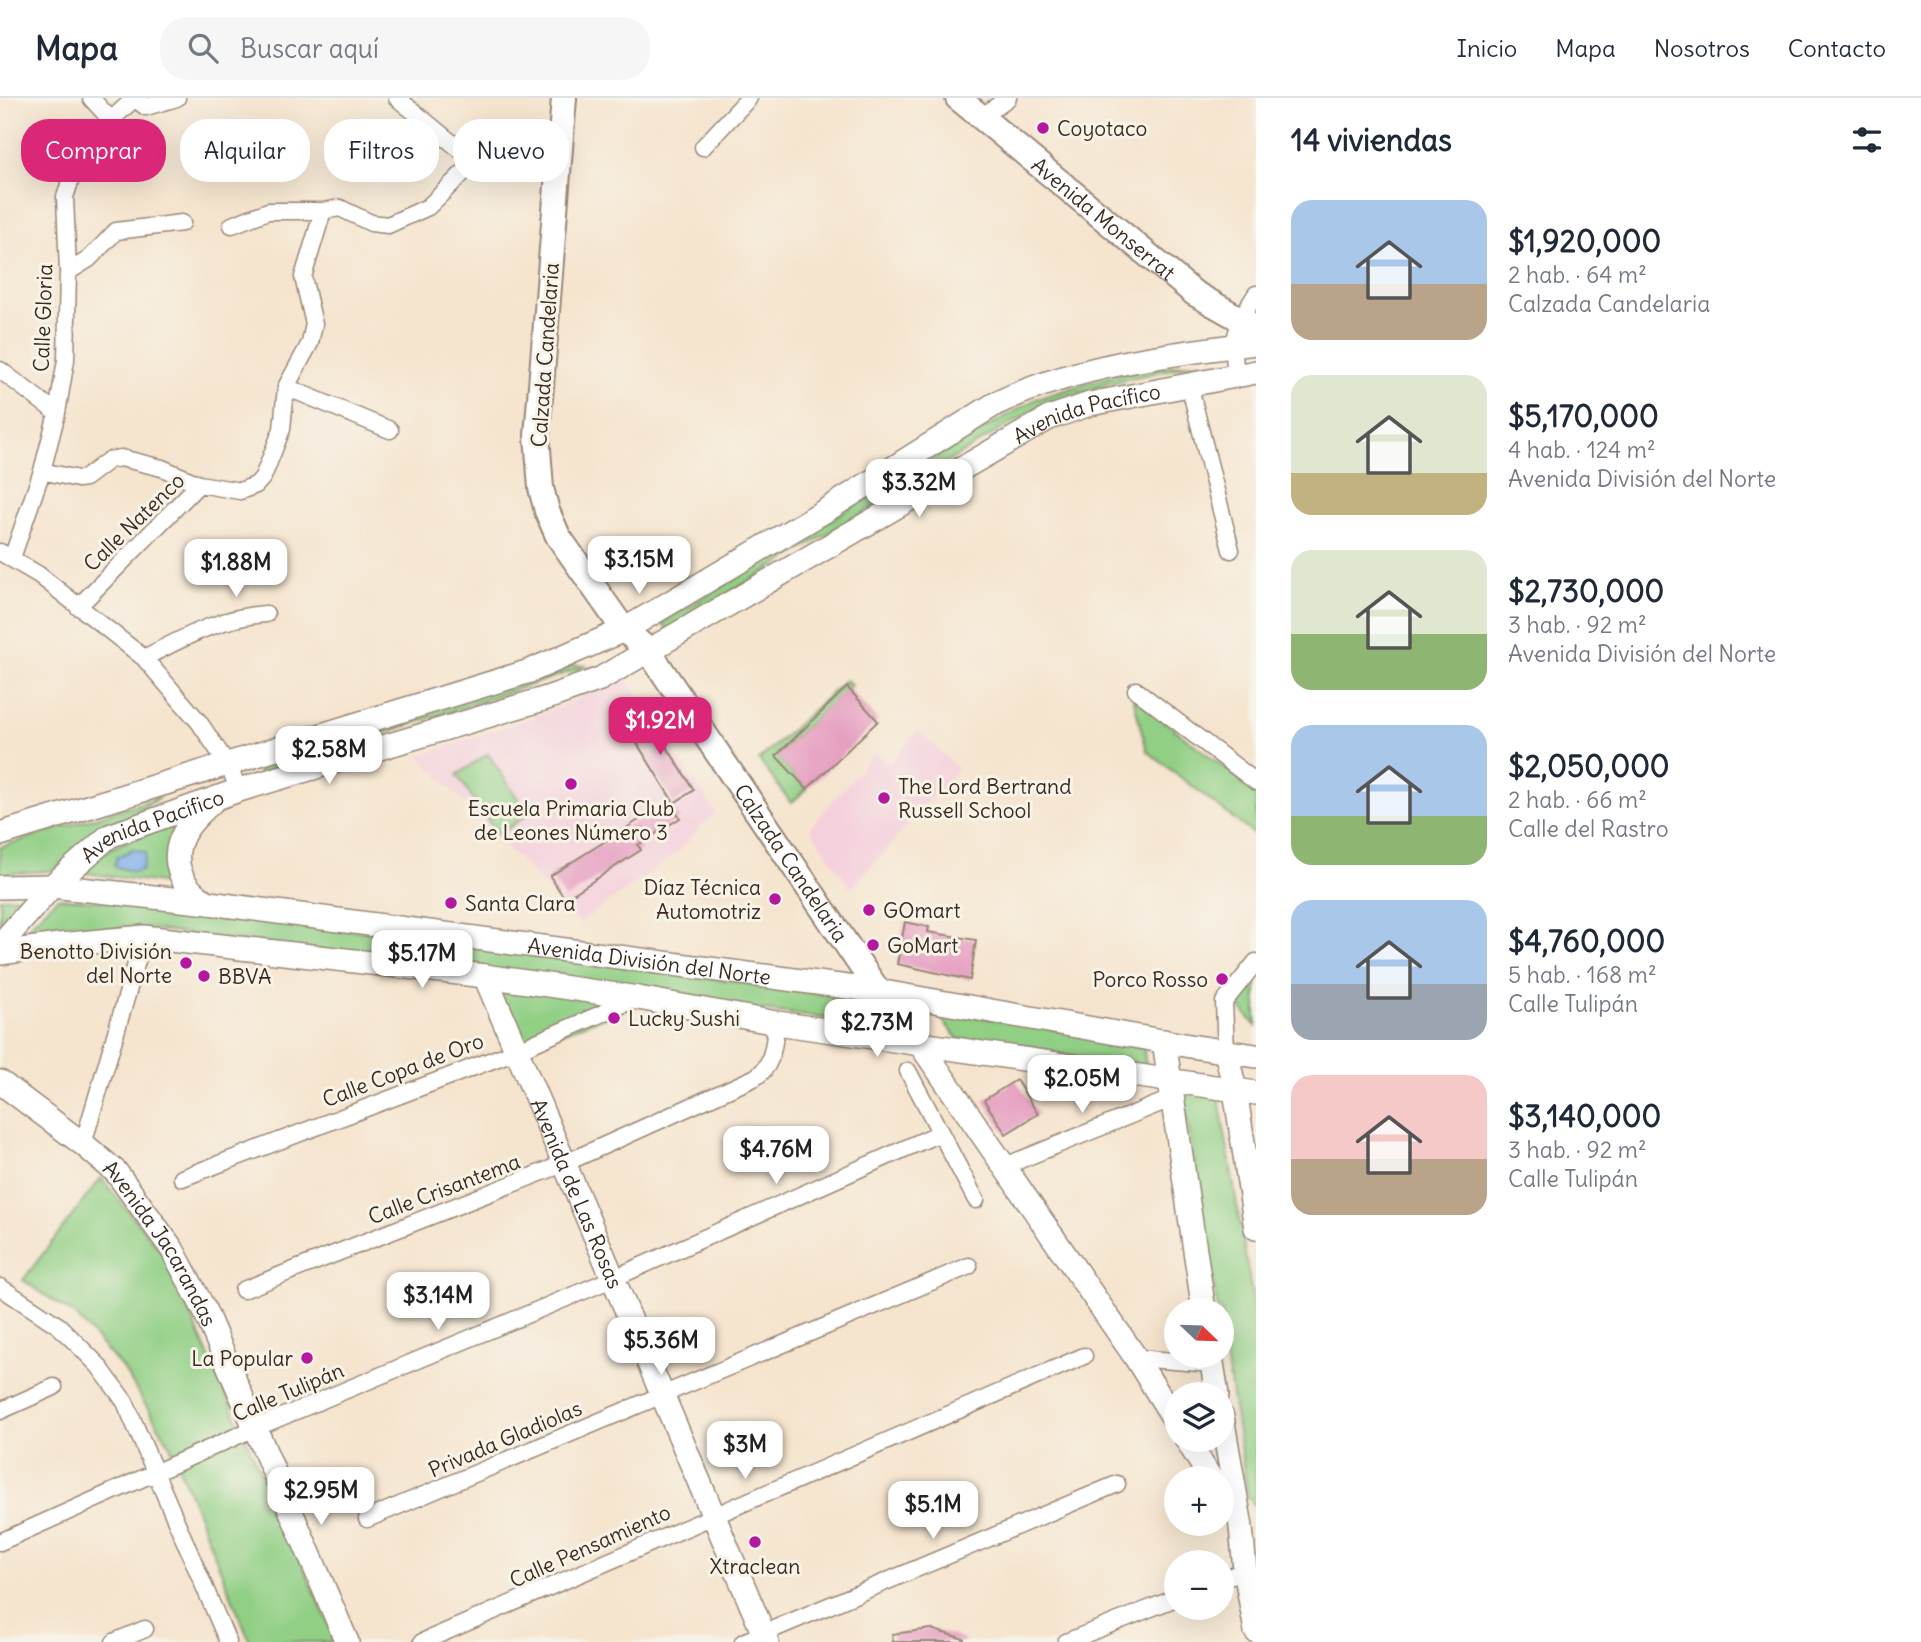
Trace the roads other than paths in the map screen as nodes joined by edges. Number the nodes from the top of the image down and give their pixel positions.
1 (91, 98) edge
2 (135, 98) edge
3 (177, 98) edge
4 (397, 98) edge
5 (564, 98) edge
6 (749, 98) edge
7 (958, 98) edge
8 (1008, 98) edge
9 (980, 118) junction
10 (110, 119) edge
11 (112, 119) edge
12 (703, 147) dead end
13 (70, 182) edge
14 (323, 211) junction
15 (182, 223) dead end
16 (232, 225) dead end
17 (68, 272) junction
18 (1256, 294) edge
19 (1249, 323) edge
20 (1256, 343) edge
21 (1233, 346) junction
22 (0, 370) edge
23 (1246, 374) edge
24 (1189, 384) junction
25 (286, 387) junction
26 (57, 413) junction
27 (390, 430) dead end
28 (42, 471) junction
29 (199, 484) junction
30 (1231, 550) dead end
31 (6, 555) edge
32 (78, 607) junction
33 (266, 614) dead end
34 (624, 630) junction
35 (648, 650) junction
36 (144, 658) junction
37 (1136, 690) dead end
38 (228, 765) junction
39 (1256, 782) edge
40 (239, 790) junction
41 (217, 798) junction
42 (0, 835) edge
43 (52, 886) junction
44 (0, 887) edge
45 (209, 903) junction
46 (144, 937) junction
47 (0, 945) edge
48 (0, 953) edge
49 (1256, 962) edge
50 (485, 976) junction
51 (878, 991) junction
52 (638, 998) junction
53 (777, 1023) junction
54 (1164, 1041) junction
55 (920, 1044) junction
56 (516, 1051) junction
57 (1226, 1052) junction
58 (1256, 1056) edge
59 (908, 1071) dead end
60 (0, 1082) edge
61 (1172, 1089) junction
62 (1245, 1091) edge
63 (940, 1133) junction
64 (83, 1144) junction
65 (563, 1164) junction
66 (1005, 1166) junction
67 (182, 1178) dead end
68 (976, 1200) dead end
69 (1256, 1228) edge
70 (969, 1266) dead end
71 (612, 1279) junction
72 (0, 1287) edge
73 (243, 1290) dead end
74 (1202, 1298) edge
75 (1084, 1356) dead end
76 (1136, 1358) junction
77 (1164, 1359) edge
78 (54, 1387) dead end
79 (662, 1397) junction
80 (1164, 1403) edge
81 (0, 1411) edge
82 (255, 1428) junction
83 (1228, 1452) edge
84 (156, 1472) junction
85 (1117, 1484) dead end
86 (713, 1515) junction
87 (1234, 1515) edge
88 (367, 1519) dead end
89 (1241, 1527) junction
90 (0, 1542) edge
91 (1256, 1547) edge
92 (1245, 1570) junction
93 (1234, 1575) edge
94 (1164, 1603) edge
95 (145, 1629) dead end
96 (1256, 1631) edge
97 (758, 1639) edge
98 (114, 1642) edge
99 (228, 1642) edge
100 (347, 1642) edge
101 (422, 1642) edge
102 (1066, 1642) edge

1 - 10 street
2 - 3 street
2 - 11 street, Calle Gloria
4 - 14 street
5 - 34 main road, Calzada Candelaria
6 - 12 street
7 - 9 main road, Avenida Monserrat
8 - 9 street
9 - 19 main road, Avenida Monserrat
13 - 17 street, Calle Gloria
14 - 16 street
14 - 25 street
15 - 17 street
17 - 26 street, Calle Gloria
18 - 19 street
19 - 21 street
20 - 21 street, Avenida Pacífico
21 - 23 street
21 - 34 street, Avenida Pacífico
22 - 26 street
23 - 24 street, Avenida Pacífico
24 - 30 street
24 - 35 street, Avenida Pacífico
25 - 27 street
25 - 29 street, Calle Natenco
26 - 28 street, Calle Gloria
28 - 29 street
28 - 31 street, Calle Gloria
29 - 32 street, Calle Natenco
31 - 32 street
32 - 36 street
33 - 36 street
34 - 35 main road, Calzada Candelaria
34 - 38 street, Avenida Pacífico
35 - 40 street, Avenida Pacífico
35 - 51 main road, Calzada Candelaria
36 - 38 street
37 - 39 street
38 - 40 street
38 - 42 street, Avenida Pacífico
40 - 41 street, Avenida Pacífico
41 - 43 street, Avenida Pacífico
41 - 45 street
43 - 44 street, Avenida División del Norte
43 - 45 street, Avenida División del Norte
43 - 47 street, Avenida Pacífico
45 - 51 street, Avenida División del Norte
46 - 48 street, Avenida División del Norte
46 - 50 street, Avenida División del Norte
46 - 64 street
49 - 57 street
50 - 52 street, Avenida División del Norte
50 - 56 street, Avenida de Las Rosas
51 - 54 street, Avenida División del Norte
51 - 55 main road, Calzada Candelaria
52 - 53 street, Avenida División del Norte
52 - 56 street, Calle Copa de Oro
53 - 55 street, Avenida División del Norte
53 - 65 street, Calle Crisantema
54 - 57 street, Avenida División del Norte
54 - 61 street
55 - 61 street, Avenida División del Norte
55 - 66 street, Calzada Candelaria
56 - 65 street, Avenida de Las Rosas
56 - 67 street, Calle Copa de Oro
57 - 58 street, Avenida División del Norte
57 - 62 street
59 - 63 street
60 - 64 street, Avenida Jacarandas
61 - 62 street, Avenida División del Norte
61 - 66 street
61 - 74 street
62 - 69 street
63 - 68 street
63 - 71 street, Calle Tulipán
64 - 82 street, Avenida Jacarandas
65 - 71 street, Avenida de Las Rosas
65 - 73 street, Calle Crisantema
66 - 76 street, Calzada Candelaria
70 - 79 street, Privada Gladiolas
71 - 79 street, Avenida de Las Rosas
71 - 82 street, Calle Tulipán
72 - 84 street
75 - 86 street, Calle Pensamiento
76 - 77 street
76 - 80 street, Calzada Candelaria
78 - 81 street
79 - 86 street, Avenida de Las Rosas
79 - 88 street, Privada Gladiolas
82 - 84 street, Calle Tulipán
82 - 100 street, Avenida Jacarandas
83 - 89 street
84 - 90 street, Calle Tulipán
84 - 99 street
85 - 97 street
86 - 97 street, Avenida de Las Rosas
86 - 101 street, Calle Pensamiento
87 - 89 street
89 - 91 street
89 - 92 street
92 - 93 street
92 - 96 street
94 - 102 street
95 - 98 street

